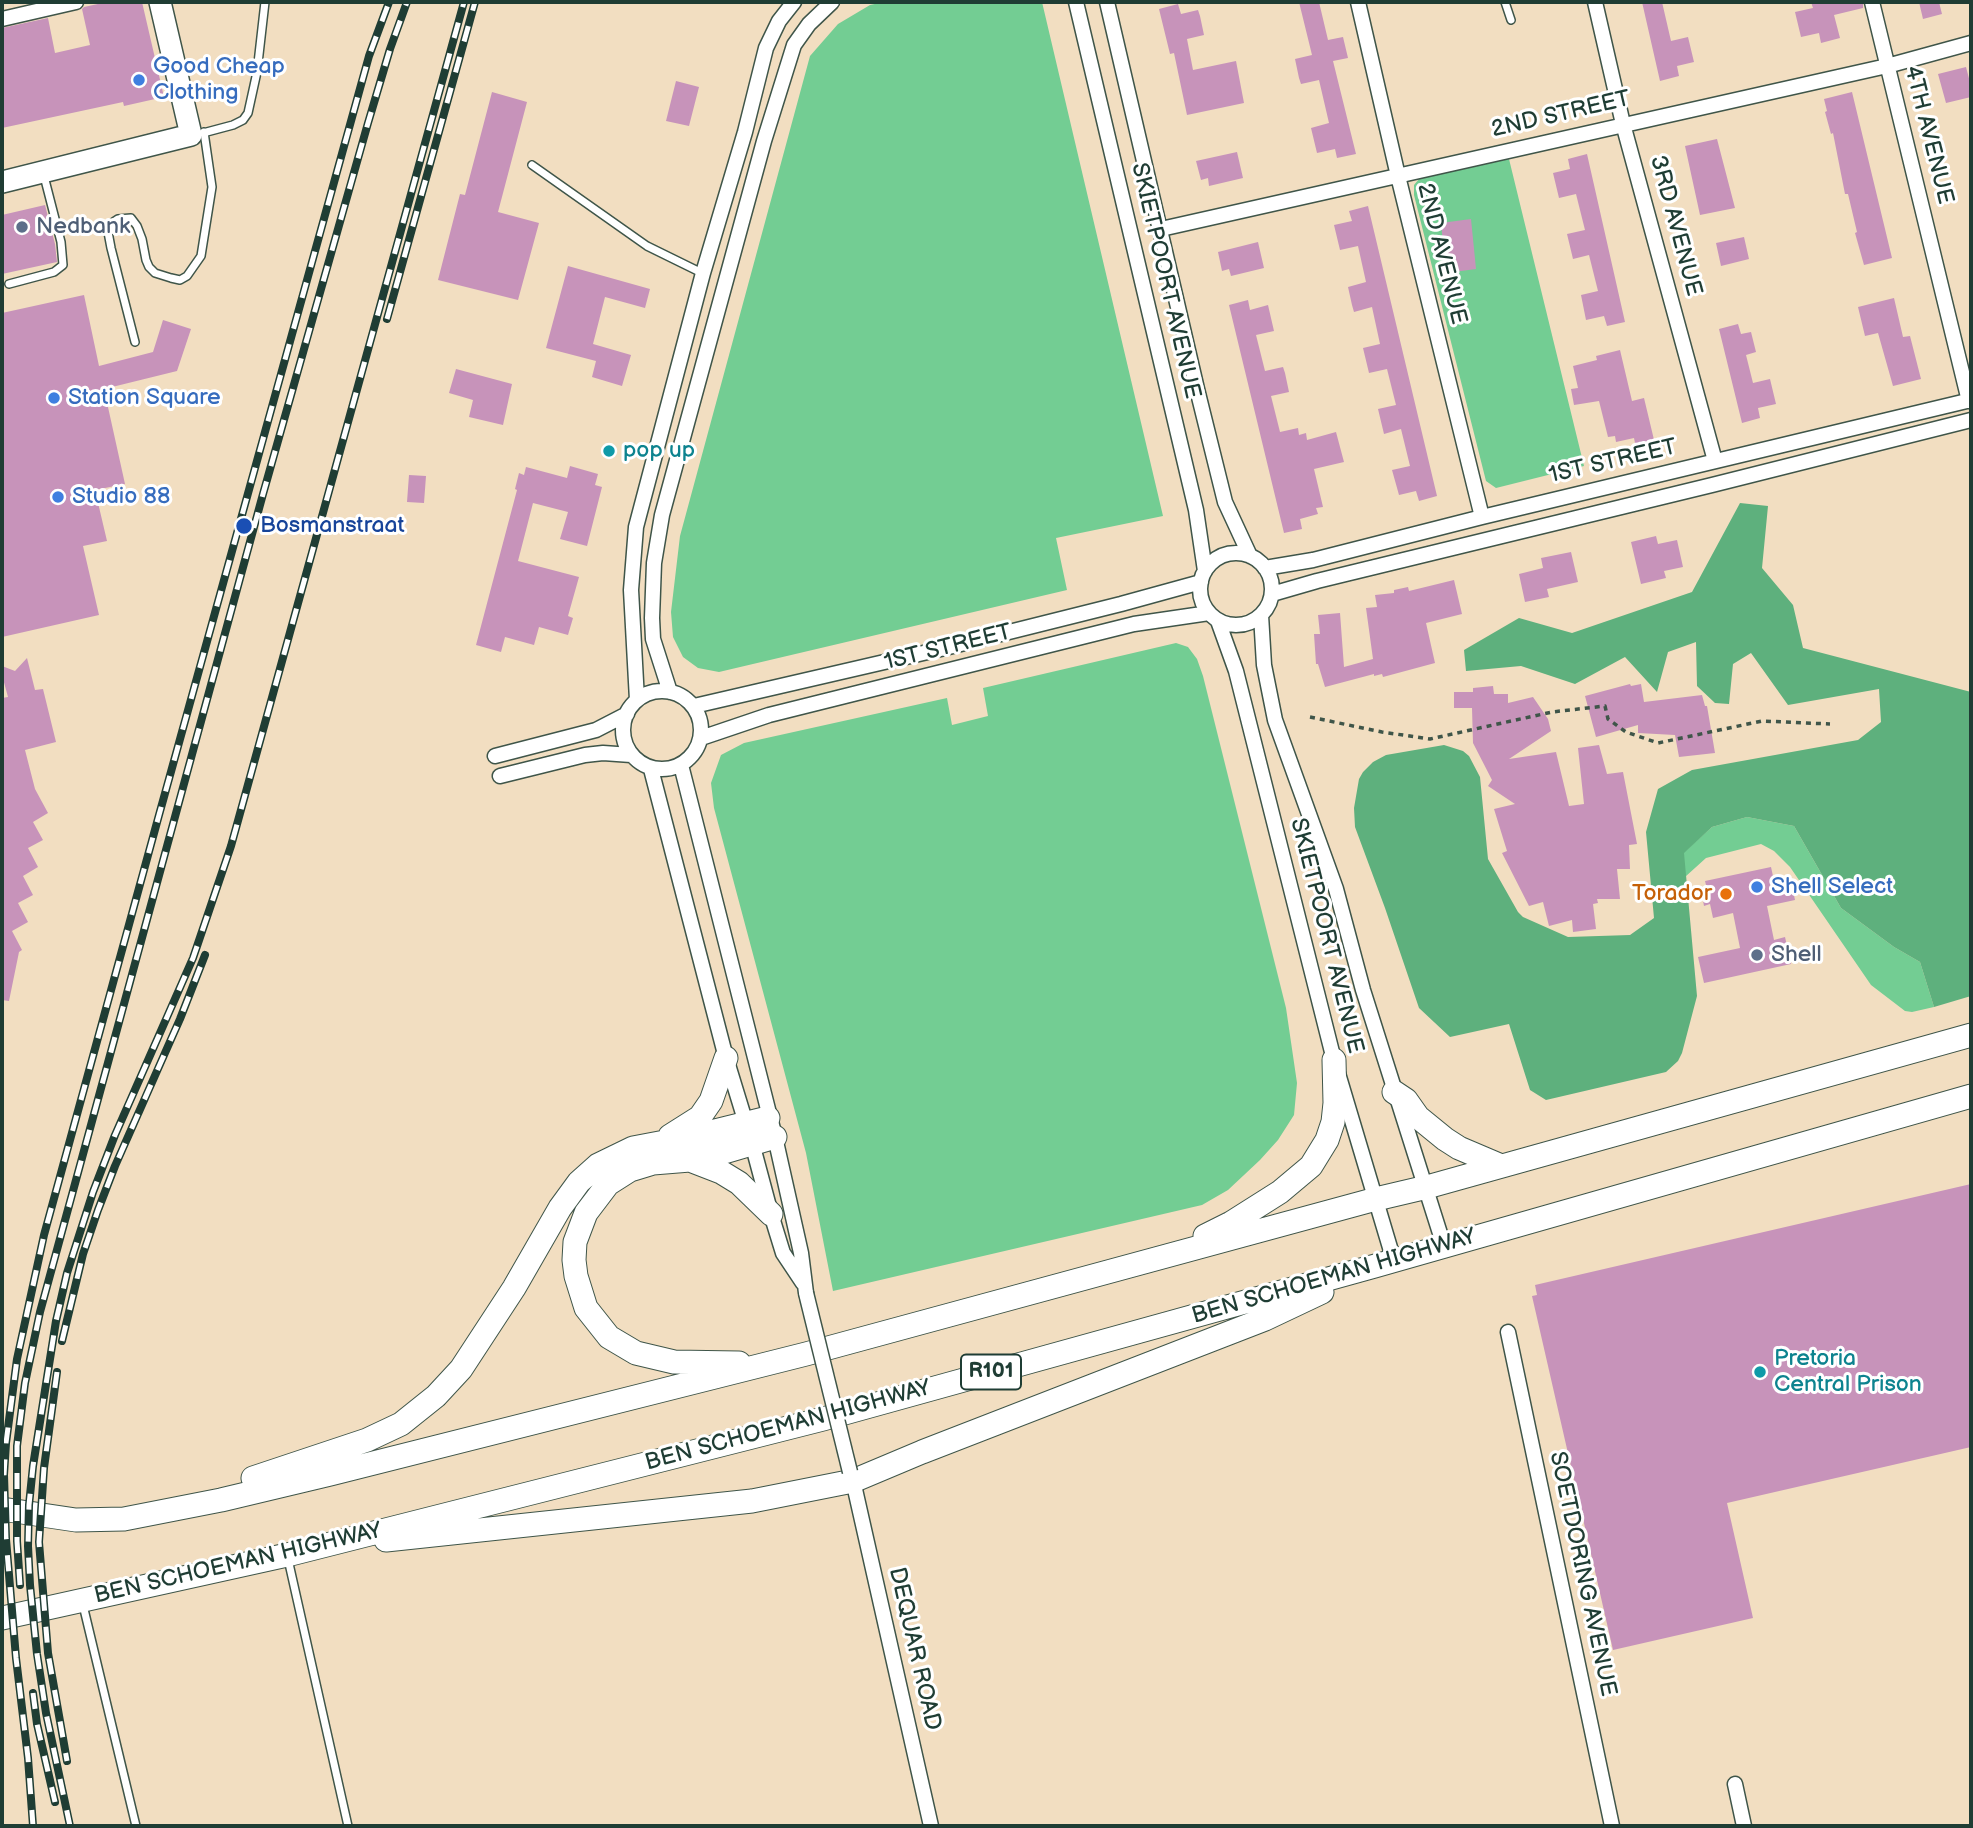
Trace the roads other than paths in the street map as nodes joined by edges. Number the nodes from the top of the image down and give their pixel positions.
1 (76, 2) edge
2 (160, 2) edge
3 (265, 2) edge
4 (794, 2) edge
5 (832, 2) edge
6 (1076, 2) edge
7 (1107, 2) edge
8 (1358, 2) edge
9 (1505, 2) edge
10 (1594, 2) edge
11 (1872, 2) edge
12 (2, 19) edge
13 (1511, 20) dead end
14 (1971, 43) edge
15 (1887, 66) junction
16 (1623, 124) junction
17 (198, 134) junction
18 (532, 165) dead end
19 (43, 172) junction
20 (1398, 176) junction
21 (2, 182) edge
22 (1161, 229) junction
23 (703, 273) junction
24 (9, 284) dead end
25 (135, 342) dead end
26 (1970, 400) edge
27 (1971, 420) edge
28 (1715, 461) junction
29 (1482, 517) junction
30 (1250, 556) junction
31 (1265, 568) junction
32 (1203, 577) junction
33 (1272, 594) junction
34 (1261, 615) junction
35 (1214, 617) junction
36 (670, 692) junction
37 (637, 700) junction
38 (694, 706) junction
39 (627, 714) junction
40 (701, 738) junction
41 (631, 755) junction
42 (495, 756) dead end
43 (681, 765) junction
44 (651, 769) junction
45 (500, 776) dead end
46 (1971, 1035) edge
47 (726, 1058) junction
48 (1334, 1060) junction
49 (1394, 1092) junction
50 (1971, 1096) edge
51 (772, 1128) junction
52 (748, 1133) junction
53 (661, 1142) junction
54 (690, 1160) junction
55 (1499, 1166) junction
56 (1427, 1187) junction
57 (1376, 1199) junction
58 (771, 1214) junction
59 (1444, 1246) junction
60 (1162, 1258) junction
61 (1384, 1264) junction
62 (805, 1289) junction
63 (1508, 1332) dead end
64 (806, 1354) junction
65 (852, 1476) junction
66 (2, 1509) edge
67 (124, 1519) junction
68 (320, 1545) junction
69 (287, 1555) junction
70 (82, 1601) junction
71 (2, 1618) edge
72 (1735, 1784) dead end
73 (136, 1826) edge
74 (348, 1826) edge
75 (931, 1826) edge
76 (1612, 1826) edge
77 (1744, 1826) edge

1 - 12 street
2 - 17 main road
3 - 17 lane
4 - 23 street
5 - 36 street
6 - 32 street, SKIETPOORT AVENUE
7 - 22 street, SKIETPOORT AVENUE
8 - 20 street, 2ND AVENUE
9 - 13 lane
10 - 16 street, 3RD AVENUE
11 - 15 street, 4TH AVENUE
14 - 15 street, 2ND STREET
15 - 16 street, 2ND STREET
15 - 26 street, 4TH AVENUE
16 - 20 street, 2ND STREET
16 - 28 street, 3RD AVENUE
17 - 19 main road
17 - 25 lane
18 - 23 lane
19 - 21 main road
19 - 24 lane
20 - 22 street, 2ND STREET
20 - 29 street, 2ND AVENUE
22 - 30 street, SKIETPOORT AVENUE
23 - 37 street
26 - 28 street, 1ST STREET
27 - 33 street, 1ST STREET
28 - 29 street, 1ST STREET
29 - 31 street, 1ST STREET
30 - 31 street
30 - 32 street
31 - 33 street
32 - 35 street
32 - 38 street, 1ST STREET
33 - 34 street
34 - 35 street
34 - 49 street, SKIETPOORT AVENUE
35 - 40 street, 1ST STREET
35 - 48 street, SKIETPOORT AVENUE
36 - 37 street
36 - 38 street
37 - 39 street
38 - 40 street
39 - 41 street
39 - 42 street
40 - 43 street
41 - 44 street
41 - 45 street
43 - 44 street
43 - 51 street
44 - 47 street
46 - 55 main road
47 - 52 street
47 - 53 main road
48 - 57 street, SKIETPOORT AVENUE
48 - 60 main road
49 - 55 main road
49 - 56 street, SKIETPOORT AVENUE
50 - 59 main road, BEN SCHOEMAN HIGHWAY / R101
51 - 52 main road
51 - 62 street
52 - 53 main road
52 - 54 main road
52 - 58 street
53 - 67 main road
54 - 58 main road
54 - 64 main road
55 - 56 main road
56 - 57 main road
56 - 59 street, SKIETPOORT AVENUE
57 - 60 main road
57 - 61 street, SKIETPOORT AVENUE
58 - 62 street
59 - 61 main road, BEN SCHOEMAN HIGHWAY / R101
60 - 64 main road
61 - 65 main road
61 - 68 main road, BEN SCHOEMAN HIGHWAY / R101
62 - 65 street, DEQUAR ROAD, bridge
63 - 76 street, SOETDORING AVENUE
64 - 67 main road
65 - 68 main road
65 - 75 street, DEQUAR ROAD
66 - 67 main road
68 - 69 main road, BEN SCHOEMAN HIGHWAY / R101
69 - 70 main road, BEN SCHOEMAN HIGHWAY / R101
69 - 74 lane
70 - 71 main road, BEN SCHOEMAN HIGHWAY / R101
70 - 73 lane
72 - 77 street

